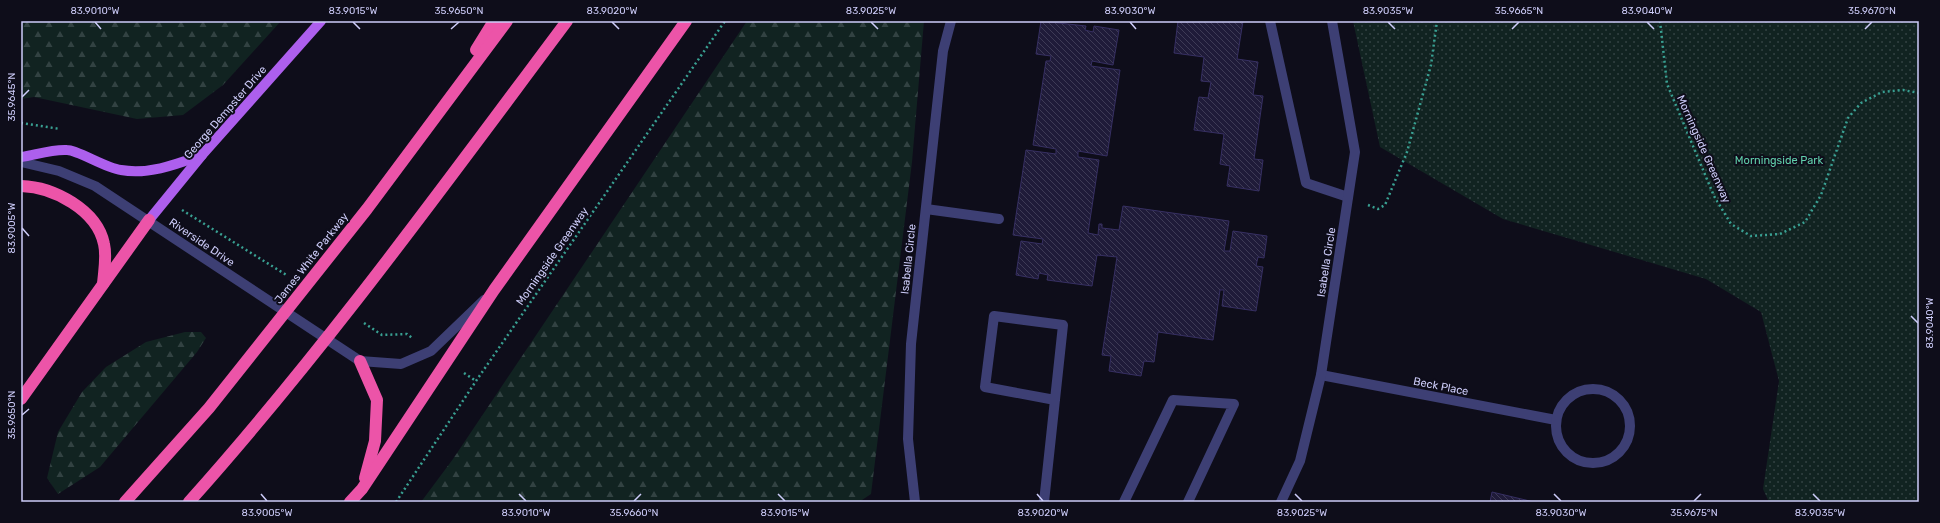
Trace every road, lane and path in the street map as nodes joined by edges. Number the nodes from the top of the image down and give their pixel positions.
1 (321, 21) edge
2 (494, 21) edge
3 (507, 21) edge
4 (567, 21) edge
5 (685, 21) edge
6 (725, 21) edge
7 (951, 21) edge
8 (1270, 21) edge
9 (1332, 21) edge
10 (1437, 21) edge
11 (1660, 21) edge
12 (1919, 93) edge
13 (21, 123) edge
14 (66, 130) dead end
15 (424, 134) junction
16 (202, 155) junction
17 (21, 157) edge
18 (21, 162) edge
19 (21, 186) edge
20 (1348, 197) junction
21 (166, 199) junction
22 (926, 209) junction
23 (999, 219) dead end
24 (149, 220) junction
25 (290, 278) dead end
26 (103, 284) junction
27 (494, 290) junction
28 (362, 323) dead end
29 (418, 342) dead end
30 (360, 361) junction
31 (1321, 375) junction
32 (21, 399) edge
33 (1055, 400) junction
34 (1556, 420) junction
35 (362, 489) junction
36 (124, 502) edge
37 (189, 502) edge
38 (350, 502) edge
39 (396, 502) edge
40 (915, 502) edge
41 (1044, 502) edge
42 (1124, 502) edge
43 (1188, 502) edge
44 (1281, 502) edge

1 - 16 main road, George Dempster Drive
2 - 15 highway
3 - 15 highway, James White Parkway
4 - 37 highway
5 - 27 highway
6 - 39 path, Morningside Greenway
7 - 22 street, Isabella Circle
8 - 20 street
9 - 20 street, Isabella Circle
10 - 20 path
11 - 12 path, Morningside Greenway
13 - 14 path
15 - 36 highway, James White Parkway
16 - 17 main road
16 - 21 main road, George Dempster Drive
18 - 24 street, Riverside Drive
19 - 26 highway
20 - 31 street, Isabella Circle
21 - 24 main road, George Dempster Drive
21 - 25 path
22 - 23 street
22 - 40 street, Isabella Circle
24 - 26 highway
24 - 30 street, Riverside Drive
26 - 32 highway
27 - 30 street
27 - 35 highway
28 - 29 path
30 - 35 highway
31 - 34 street, Beck Place
31 - 44 street, Isabella Circle
33 - 33 street
33 - 41 street
34 - 34 street
35 - 38 highway
42 - 43 street

